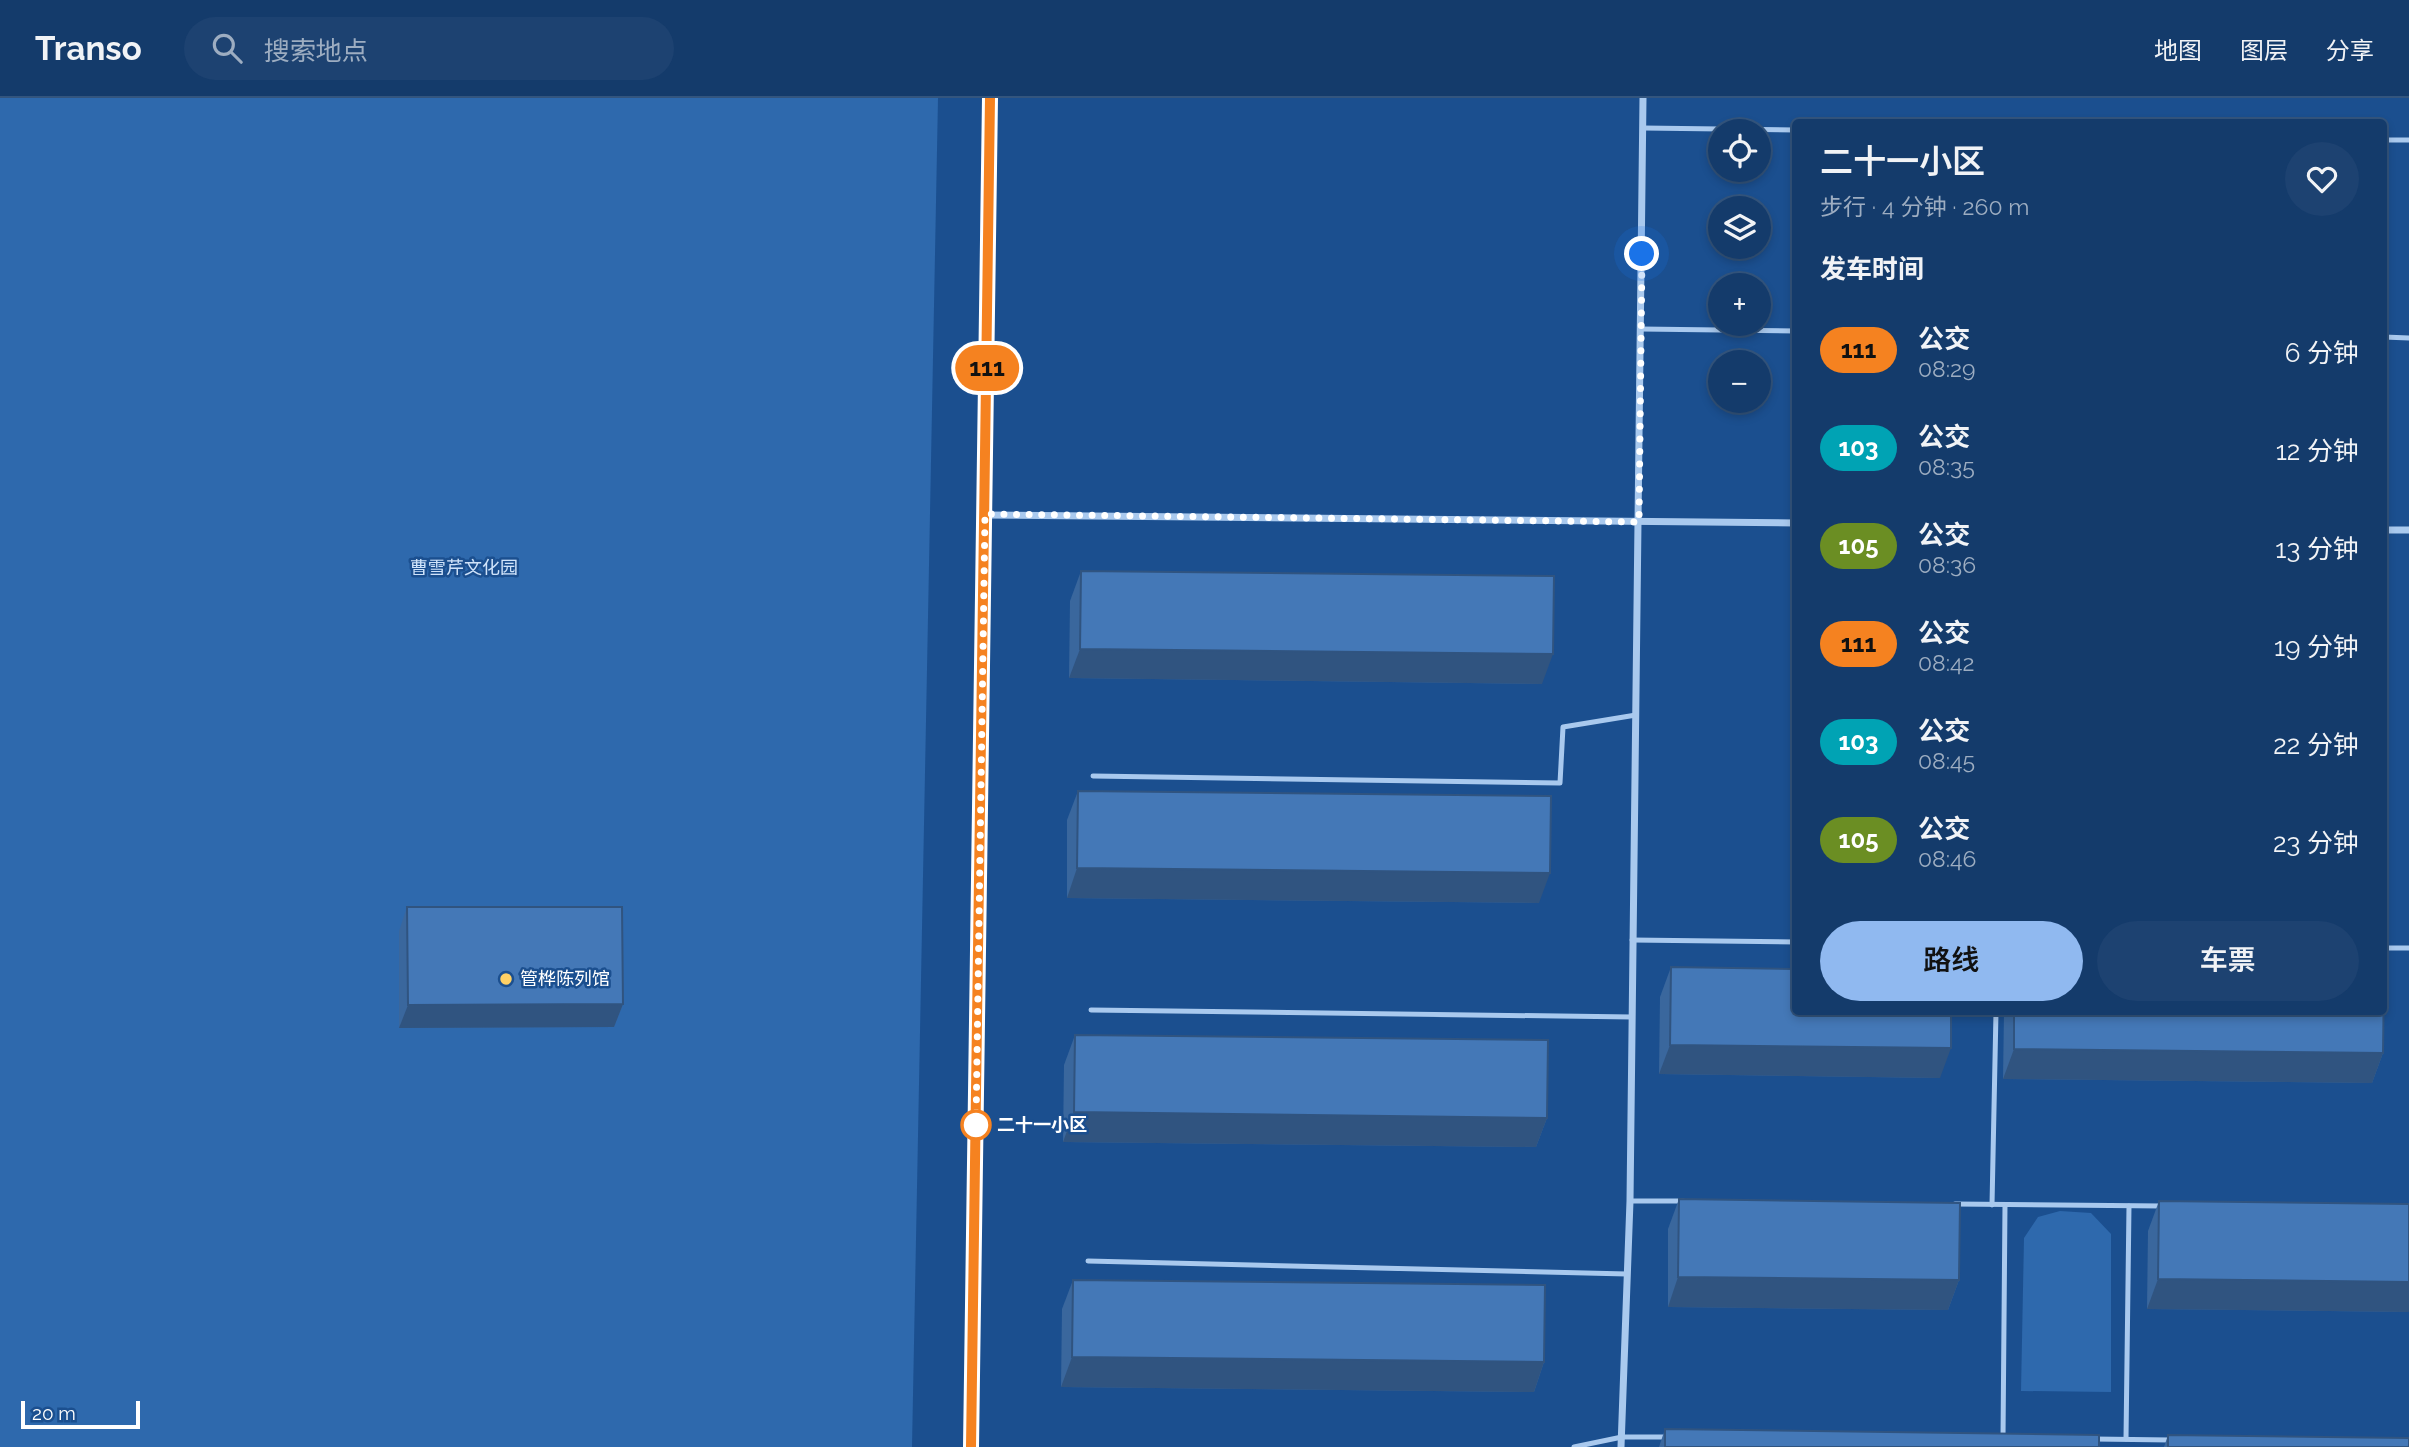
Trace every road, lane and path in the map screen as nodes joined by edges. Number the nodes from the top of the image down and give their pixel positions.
1 (990, 98) edge
2 (1643, 98) edge
3 (1643, 128) junction
4 (1792, 130) edge
5 (2387, 140) edge
6 (2409, 140) edge
7 (1642, 329) junction
8 (1792, 331) edge
9 (2387, 337) edge
10 (2409, 338) edge
11 (985, 514) junction
12 (1639, 522) junction
13 (1792, 523) edge
14 (2387, 530) edge
15 (2409, 530) edge
16 (1636, 715) junction
17 (1093, 776) dead end
18 (1632, 940) junction
19 (1792, 942) edge
20 (2387, 948) edge
21 (2409, 948) edge
22 (1091, 1010) dead end
23 (1996, 1015) edge
24 (1632, 1017) junction
25 (1630, 1200) junction
26 (1685, 1201) edge
27 (1950, 1204) edge
28 (1992, 1205) junction
29 (2005, 1205) junction
30 (2129, 1206) junction
31 (2169, 1206) edge
32 (1088, 1261) dead end
33 (1627, 1273) junction
34 (1622, 1437) junction
35 (1676, 1437) edge
36 (1989, 1439) edge
37 (2003, 1439) junction
38 (2017, 1439) edge
39 (2085, 1439) edge
40 (2126, 1439) junction
41 (2179, 1440) edge
42 (2151, 1444) edge
43 (971, 1447) edge
44 (1574, 1447) edge
45 (1621, 1447) edge

1 - 11 street
2 - 3 street
3 - 4 lane
3 - 7 street
5 - 6 lane
7 - 8 lane
7 - 12 street
9 - 10 lane
11 - 12 street
11 - 43 street
12 - 13 street
12 - 16 street
14 - 15 street
16 - 17 lane
16 - 18 street
18 - 19 lane
18 - 24 street
20 - 21 lane
22 - 24 lane
23 - 28 lane
24 - 25 street
25 - 26 lane
25 - 33 street
27 - 28 lane
28 - 29 lane
29 - 30 lane
29 - 37 lane
30 - 31 lane
30 - 40 lane
32 - 33 lane
33 - 34 street
34 - 35 lane
34 - 44 lane
34 - 45 street
36 - 37 lane
37 - 38 lane
39 - 40 lane
40 - 42 lane
41 - 42 lane

